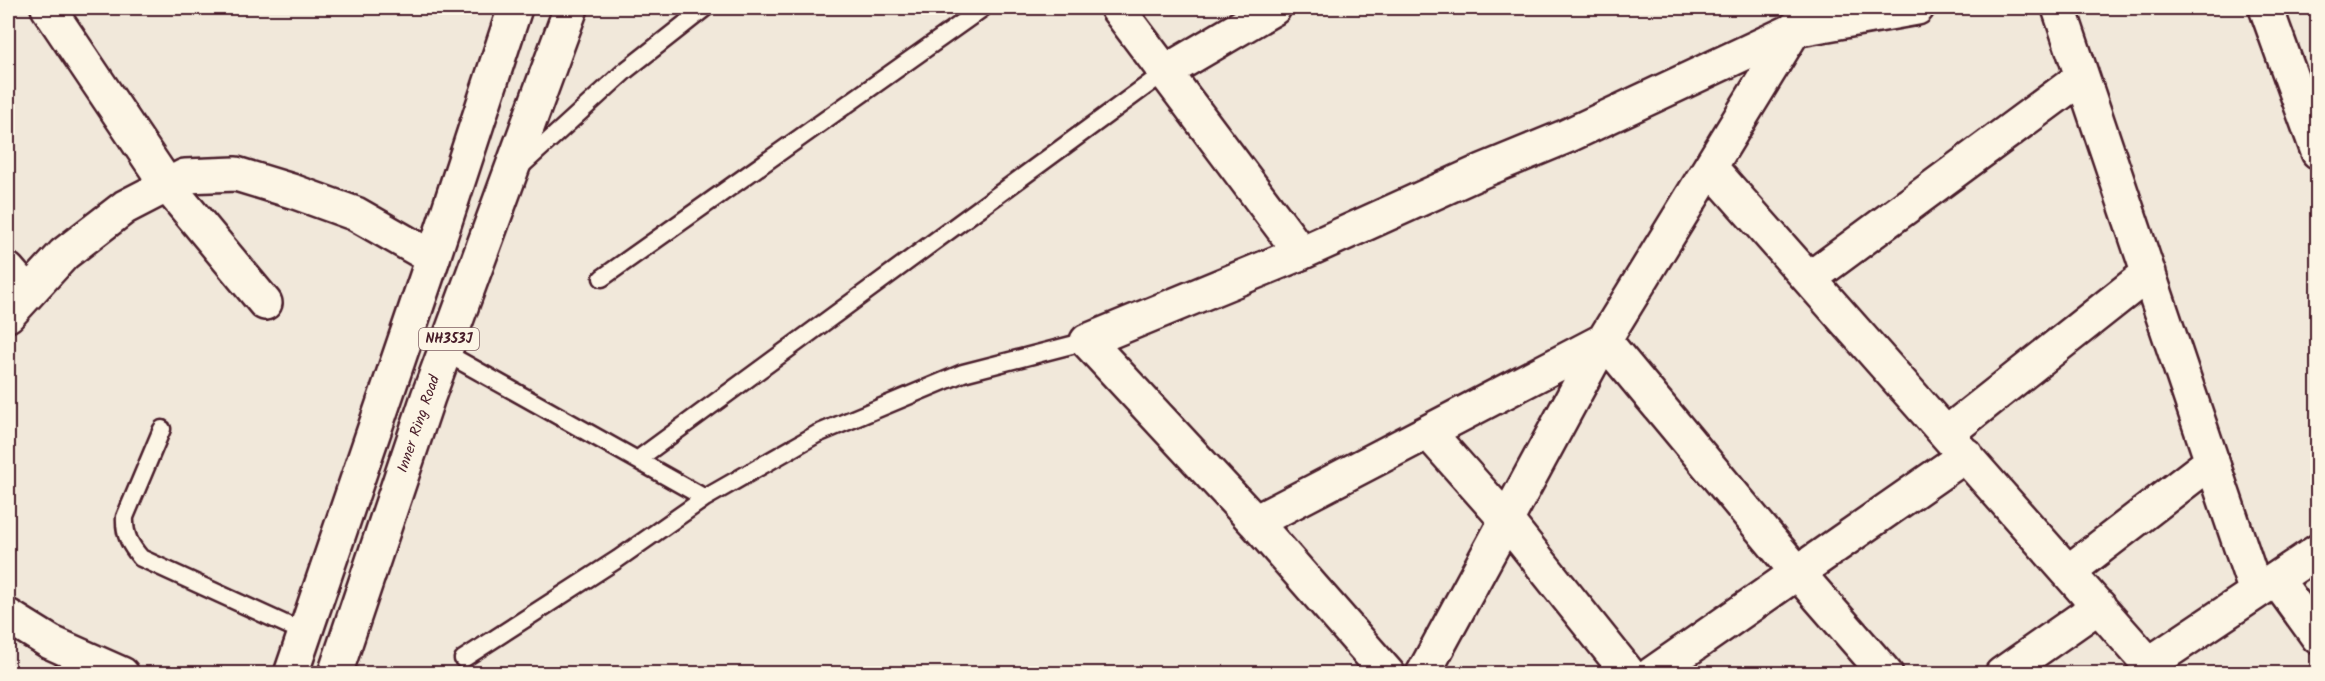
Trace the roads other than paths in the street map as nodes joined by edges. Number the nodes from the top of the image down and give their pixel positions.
1 (48, 8) edge
2 (515, 8) edge
3 (571, 8) edge
4 (705, 8) edge
5 (983, 8) edge
6 (1117, 8) edge
7 (1274, 8) edge
8 (1917, 8) edge
9 (2059, 8) edge
10 (2266, 8) edge
11 (1801, 19) edge
12 (1165, 72) junction
13 (2082, 77) junction
14 (2318, 152) edge
15 (1710, 167) junction
16 (508, 177) junction
17 (167, 185) junction
18 (1301, 253) junction
19 (434, 258) junction
20 (2149, 273) junction
21 (602, 278) dead end
22 (1809, 279) junction
23 (14, 293) edge
24 (265, 303) dead end
25 (1604, 340) junction
26 (1087, 341) junction
27 (444, 352) junction
28 (162, 429) dead end
29 (1428, 432) junction
30 (1956, 444) junction
31 (637, 460) junction
32 (2212, 461) junction
33 (705, 498) junction
34 (1506, 520) junction
35 (1255, 522) junction
36 (2318, 551) edge
37 (1797, 572) junction
38 (2068, 572) junction
39 (2266, 586) junction
40 (2099, 606) junction
41 (8, 616) edge
42 (305, 633) junction
43 (2318, 636) edge
44 (463, 658) dead end
45 (2153, 669) edge
46 (122, 674) edge
47 (291, 674) edge
48 (334, 674) edge
49 (1388, 674) edge
50 (1423, 674) edge
51 (1629, 674) edge
52 (1652, 674) edge
53 (1886, 674) edge
54 (2002, 674) edge

1 - 17 main road
2 - 19 main road, NH353J
3 - 16 main road, Inner Ring Road / NH353J
4 - 16 lane
5 - 21 lane
6 - 12 main road
7 - 12 main road
8 - 11 main road
9 - 13 main road
10 - 14 main road
11 - 15 main road
11 - 18 main road
12 - 18 main road
12 - 31 lane
13 - 20 main road
13 - 22 main road
15 - 22 main road
15 - 25 main road
16 - 27 main road, Inner Ring Road / NH353J
17 - 19 main road
17 - 23 main road
17 - 24 main road
18 - 26 main road
19 - 42 main road, NH353J
20 - 30 main road
20 - 32 main road
22 - 30 main road
25 - 29 main road
25 - 34 main road
25 - 37 main road
26 - 33 lane
26 - 35 main road
27 - 31 lane
27 - 48 main road, Inner Ring Road / NH353J
28 - 42 lane
29 - 34 main road
29 - 35 main road
30 - 37 main road
30 - 38 main road
31 - 33 lane
32 - 38 main road
32 - 39 main road
33 - 44 lane
34 - 50 main road
34 - 51 main road
35 - 49 main road
36 - 39 main road
37 - 52 main road
37 - 53 main road
38 - 40 main road
39 - 43 main road
39 - 45 main road
40 - 45 main road
40 - 54 main road
41 - 46 main road
42 - 47 main road, NH353J

